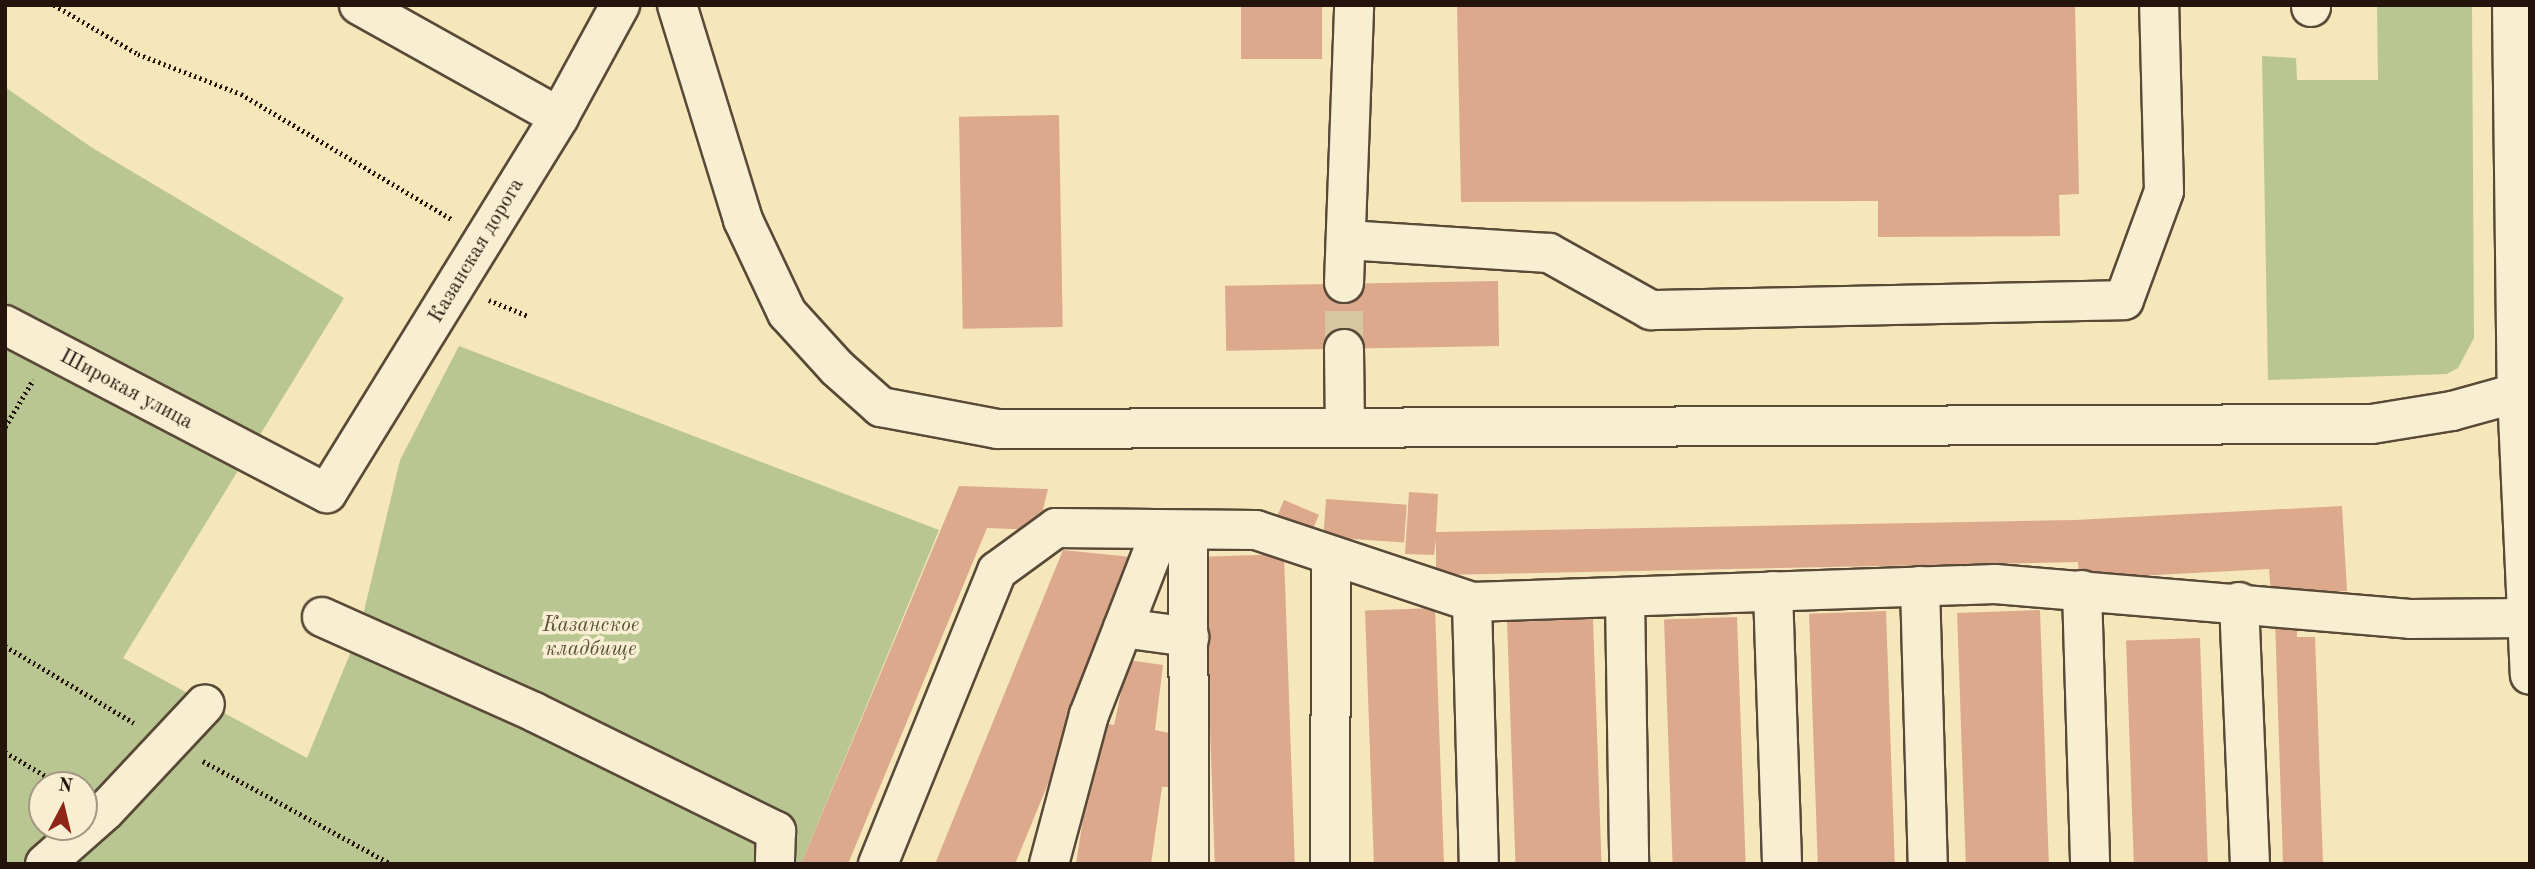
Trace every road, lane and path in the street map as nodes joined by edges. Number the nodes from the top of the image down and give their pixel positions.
1 (54, 5) edge
2 (359, 5) edge
3 (620, 5) edge
4 (677, 5) edge
5 (1354, 5) edge
6 (2159, 5) edge
7 (2512, 5) edge
8 (559, 117) junction
9 (484, 238) junction
10 (1346, 240) junction
11 (1344, 283) tunnel mouth
12 (5, 325) edge
13 (51, 349) junction
14 (1344, 349) tunnel mouth
15 (2517, 393) junction
16 (1345, 426) junction
17 (5, 427) edge
18 (327, 493) joint
19 (2526, 500) edge
20 (1175, 530) junction
21 (1331, 555) junction
22 (1920, 586) junction
23 (2082, 590) junction
24 (1773, 591) junction
25 (1625, 597) junction
26 (1472, 602) junction
27 (2239, 602) junction
28 (322, 617) dead end
29 (2528, 618) edge
30 (1123, 628) junction
31 (1189, 637) junction
32 (2530, 675) edge
33 (205, 704) dead end
34 (5, 752) edge
35 (37, 771) edge
36 (45, 864) edge
37 (775, 864) edge
38 (878, 864) edge
39 (1049, 864) edge
40 (1189, 864) edge
41 (1330, 864) edge
42 (1479, 864) edge
43 (1629, 864) edge
44 (1782, 864) edge
45 (1928, 864) edge
46 (2090, 864) edge
47 (2250, 864) edge

1 - 9 path
2 - 8 street
3 - 8 street, Казанская дорога
4 - 16 street
5 - 10 street
6 - 10 street
7 - 15 street
8 - 9 street, Казанская дорога
9 - 18 street, Казанская дорога
10 - 11 street
12 - 13 street, Широкая улица
13 - 17 path
13 - 18 street, Широкая улица
14 - 16 street
15 - 16 street
15 - 19 street
19 - 29 street
20 - 21 street
20 - 30 street
20 - 31 street
20 - 38 street
21 - 26 street
21 - 41 street
22 - 23 street
22 - 24 street
22 - 45 street
23 - 27 street
23 - 46 street
24 - 25 street
24 - 44 street
25 - 26 street
25 - 43 street
26 - 42 street
27 - 29 street
27 - 47 street
28 - 37 street
29 - 32 street
30 - 31 street
30 - 39 street
31 - 40 street
33 - 36 street
34 - 35 path

